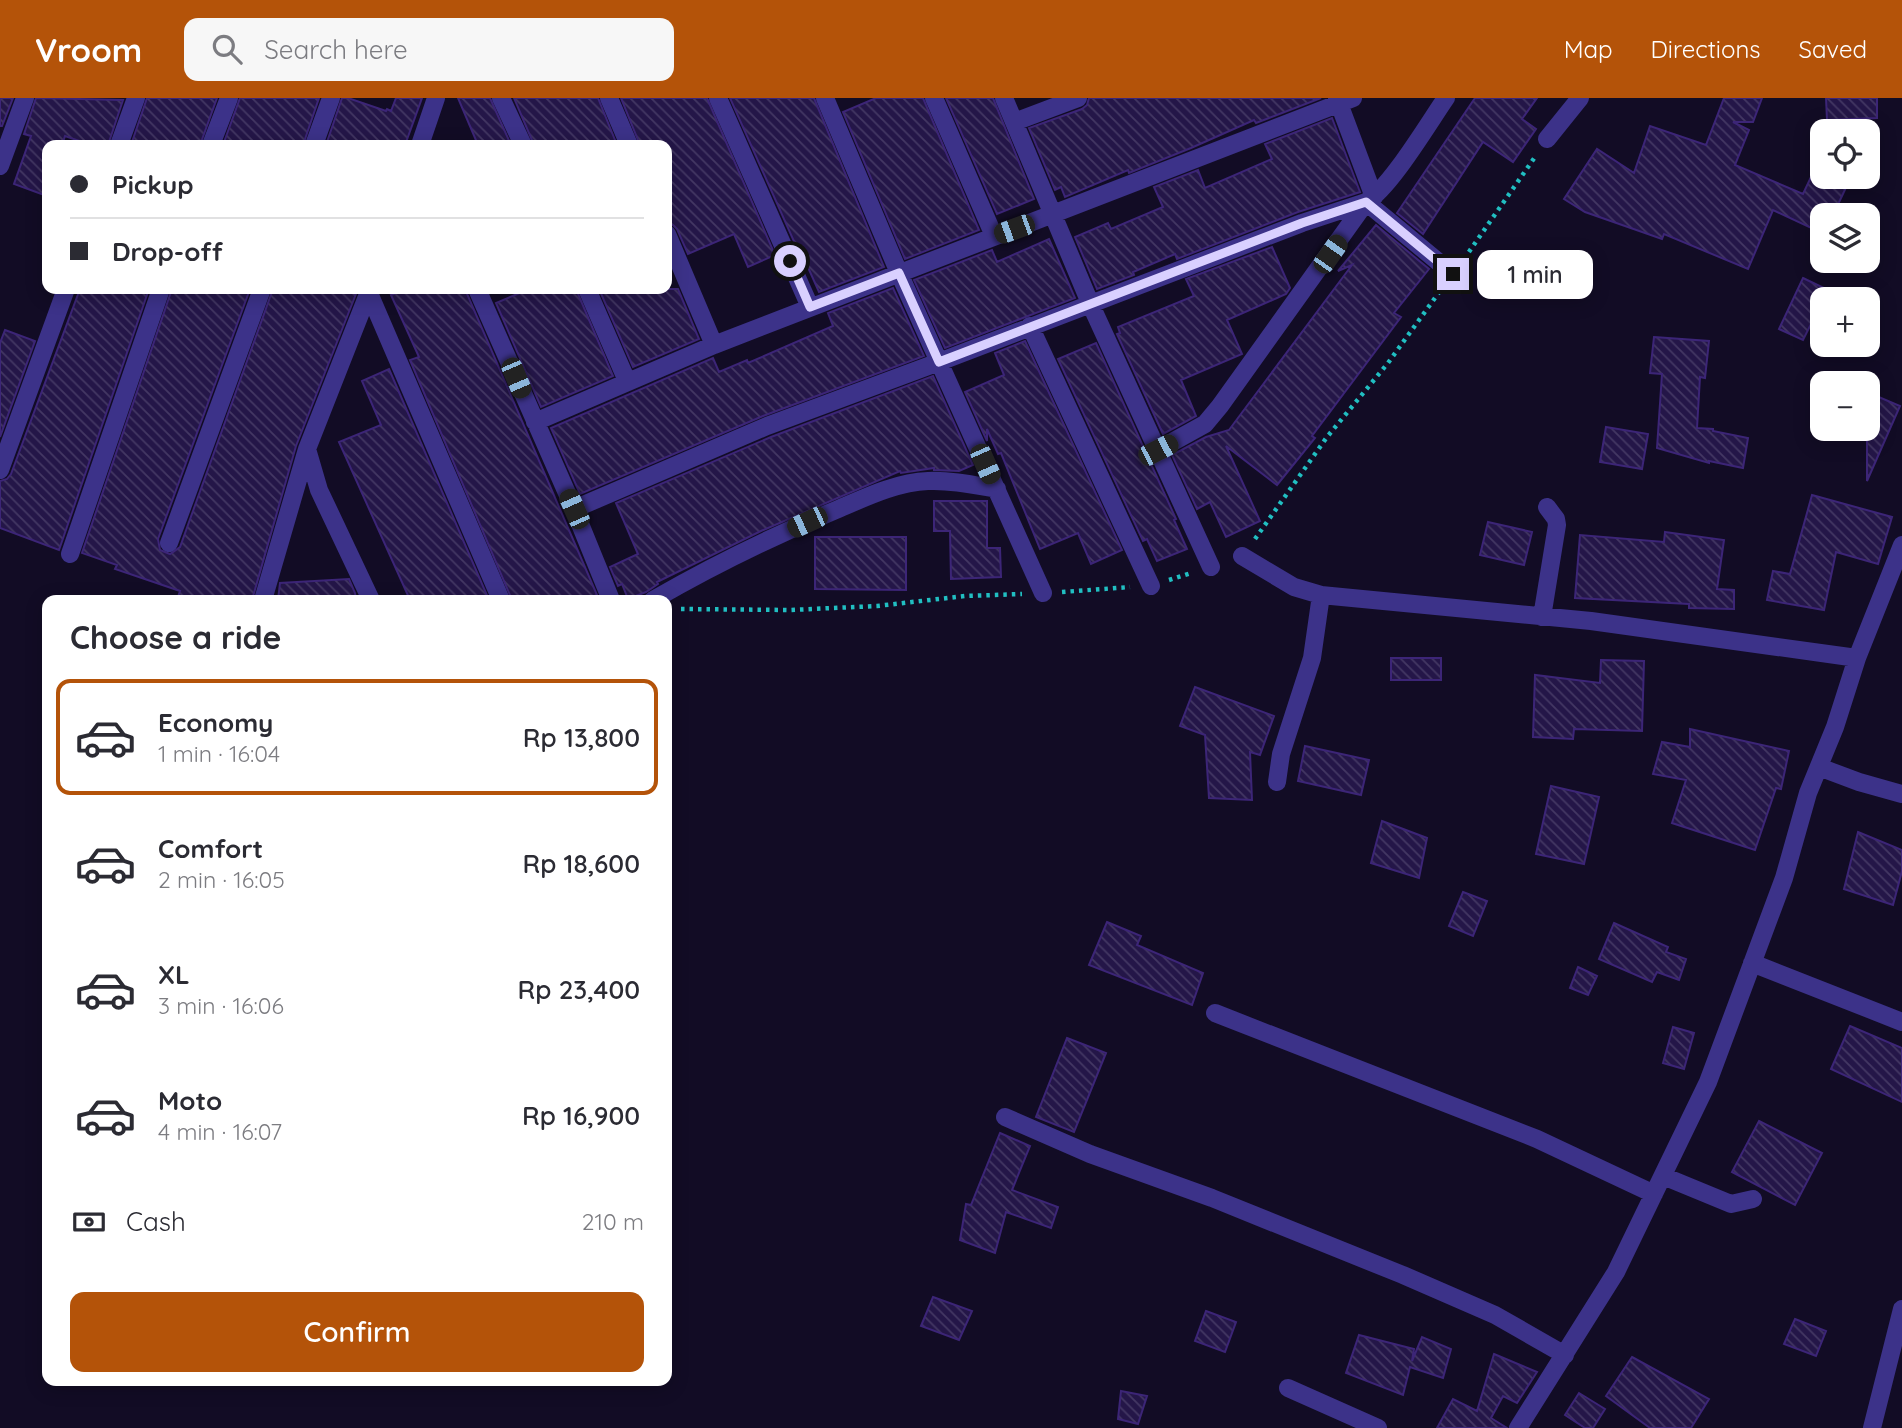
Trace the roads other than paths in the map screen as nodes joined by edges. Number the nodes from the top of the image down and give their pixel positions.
1 (25, 98) edge
2 (136, 98) edge
3 (229, 98) edge
4 (331, 98) edge
5 (436, 98) edge
6 (500, 98) edge
7 (609, 98) edge
8 (718, 98) edge
9 (825, 98) edge
10 (934, 98) edge
11 (1004, 98) edge
12 (1078, 98) edge
13 (1446, 98) edge
14 (1580, 98) edge
15 (1343, 100) edge
16 (1014, 122) junction
17 (1548, 139) dead end
18 (121, 140) edge
19 (213, 140) edge
20 (316, 140) edge
21 (422, 140) edge
22 (521, 140) edge
23 (627, 140) edge
24 (0, 166) edge
25 (1370, 200) junction
26 (1054, 214) junction
27 (994, 236) junction
28 (672, 246) edge
29 (899, 273) junction
30 (1453, 274) dead end
31 (64, 294) edge
32 (159, 294) edge
33 (260, 294) edge
34 (369, 294) edge
35 (371, 294) edge
36 (479, 294) edge
37 (589, 294) edge
38 (1090, 303) junction
39 (810, 307) junction
40 (1030, 326) junction
41 (714, 345) junction
42 (939, 362) junction
43 (627, 381) junction
44 (535, 422) junction
45 (307, 449) junction
46 (1158, 450) junction
47 (0, 470) edge
48 (997, 489) junction
49 (1547, 507) dead end
50 (574, 509) junction
51 (169, 543) dead end
52 (1902, 545) edge
53 (70, 554) dead end
54 (1242, 556) dead end
55 (1212, 567) dead end
56 (1152, 586) dead end
57 (1043, 593) dead end
58 (264, 595) edge
59 (369, 595) edge
60 (499, 595) edge
61 (609, 595) edge
62 (662, 595) edge
63 (1321, 595) junction
64 (1542, 617) junction
65 (1857, 658) junction
66 (1819, 767) junction
67 (1277, 782) dead end
68 (1902, 794) edge
69 (1752, 964) junction
70 (1214, 1013) dead end
71 (1902, 1022) edge
72 (1005, 1117) dead end
73 (1663, 1176) junction
74 (1654, 1194) junction
75 (1753, 1199) dead end
76 (1902, 1309) edge
77 (1897, 1348) edge
78 (1565, 1355) junction
79 (1288, 1388) dead end
80 (1378, 1428) edge
81 (1518, 1428) edge
82 (1872, 1428) edge

1 - 24 street
2 - 18 street
3 - 19 street
4 - 20 street
5 - 21 street
6 - 22 street
7 - 23 street
8 - 39 street
9 - 29 street
10 - 27 street
11 - 16 street
12 - 16 street
13 - 25 street
14 - 17 street
15 - 25 street
15 - 26 street
16 - 26 street
25 - 30 street
25 - 38 street
25 - 46 street
26 - 27 street
26 - 38 street
27 - 29 street
28 - 41 street
29 - 39 street
29 - 42 street
31 - 47 street
32 - 53 street
33 - 51 street
34 - 45 street
35 - 60 street
36 - 44 street
37 - 43 street
38 - 40 street
38 - 46 street
39 - 41 street
40 - 42 street
40 - 56 street
41 - 43 street
42 - 48 street
42 - 50 street
43 - 44 street
44 - 50 street
45 - 58 street
45 - 59 street
46 - 55 street
48 - 57 street
48 - 62 street
49 - 64 street
50 - 61 street
52 - 65 street
54 - 63 street
63 - 64 street
63 - 67 street
64 - 65 street
65 - 66 street
66 - 68 street
66 - 69 street
69 - 71 street
69 - 73 street
70 - 74 street
72 - 78 street
73 - 74 street
73 - 75 street
74 - 78 street
76 - 77 street
77 - 82 street
78 - 81 street
79 - 80 street

